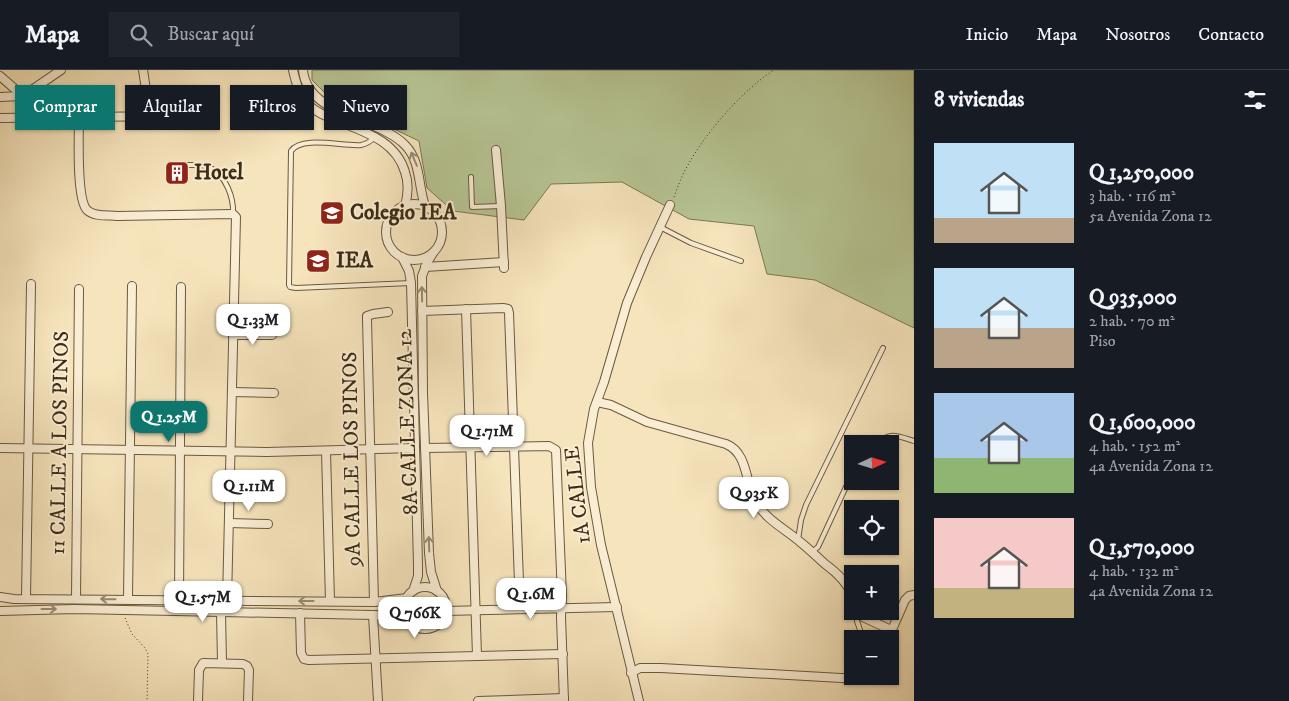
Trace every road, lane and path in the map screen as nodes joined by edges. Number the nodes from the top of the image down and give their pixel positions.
1 (61, 70) edge
2 (143, 70) edge
3 (292, 70) edge
4 (303, 70) edge
5 (774, 70) edge
6 (0, 76) edge
7 (39, 85) edge
8 (145, 85) edge
9 (15, 89) edge
10 (15, 96) edge
11 (0, 97) edge
12 (0, 118) edge
13 (15, 118) edge
14 (79, 130) edge
15 (375, 137) junction
16 (496, 150) dead end
17 (185, 165) dead end
18 (471, 177) dead end
19 (670, 205) joint
20 (405, 206) junction
21 (425, 206) junction
22 (501, 206) junction
23 (233, 214) junction
24 (660, 227) junction
25 (433, 253) junction
26 (402, 258) junction
27 (741, 261) dead end
28 (425, 267) junction
29 (411, 283) junction
30 (31, 284) dead end
31 (132, 286) dead end
32 (182, 287) dead end
33 (79, 289) dead end
34 (466, 309) junction
35 (422, 311) junction
36 (388, 312) dead end
37 (234, 335) junction
38 (272, 335) dead end
39 (883, 348) dead end
40 (232, 392) junction
41 (274, 393) dead end
42 (597, 402) junction
43 (899, 437) edge
44 (914, 441) edge
45 (470, 446) junction
46 (515, 446) junction
47 (0, 448) edge
48 (415, 448) junction
49 (425, 448) junction
50 (28, 449) junction
51 (78, 449) junction
52 (130, 450) junction
53 (326, 450) junction
54 (369, 450) junction
55 (180, 451) junction
56 (230, 452) junction
57 (845, 490) edge
58 (229, 523) junction
59 (268, 524) dead end
60 (798, 540) junction
61 (812, 552) junction
62 (844, 581) edge
63 (413, 591) junction
64 (437, 591) junction
65 (914, 595) edge
66 (0, 597) edge
67 (76, 598) junction
68 (407, 598) junction
69 (26, 599) junction
70 (128, 599) junction
71 (178, 600) junction
72 (227, 600) junction
73 (330, 601) junction
74 (374, 602) junction
75 (617, 607) junction
76 (562, 608) junction
77 (520, 609) junction
78 (122, 610) junction
79 (476, 610) junction
80 (0, 611) edge
81 (445, 611) junction
82 (222, 612) junction
83 (300, 613) junction
84 (373, 615) junction
85 (406, 618) junction
86 (869, 620) edge
87 (891, 630) joint
88 (563, 654) junction
89 (478, 656) junction
90 (375, 659) junction
91 (222, 663) junction
92 (631, 673) junction
93 (844, 678) edge
94 (564, 700) edge
95 (148, 701) edge
96 (198, 701) edge
97 (248, 701) edge
98 (378, 701) edge
99 (478, 701) edge
100 (639, 701) edge

1 - 7 street
2 - 8 street
3 - 15 street
21 -> 4 street
5 - 19 path
6 - 9 street
10 - 11 street
12 - 13 street
14 - 23 street
15 - 20 street
15 - 29 lane
16 - 22 street
17 - 23 lane
18 - 22 lane
19 - 24 street, 1A CALLE
20 - 21 street
20 - 26 street
21 - 25 street
22 - 28 street
23 - 37 street
24 - 27 lane
24 - 42 street, 1A CALLE
25 - 26 street
25 - 28 street, 8A CALLE ZONA 12
26 - 29 street, 8A CALLE ZONA 12
35 -> 28 street, 8A CALLE ZONA 12
29 - 48 street, 8A CALLE ZONA 12
30 - 50 street
31 - 52 street
32 - 55 street
33 - 51 street, 11 CALLE A LOS PINOS
34 - 35 street
34 - 45 street
34 - 46 street
35 - 49 street, 8A CALLE ZONA 12
36 - 54 street, 9A CALLE LOS PINOS
37 - 38 street
37 - 40 street
39 - 60 lane
40 - 41 street
40 - 56 street
42 - 60 street
42 - 75 street, 1A CALLE
43 - 44 lane
45 - 46 street
45 - 49 street
45 - 79 street
46 - 76 street
46 - 77 street
47 - 50 street
48 - 54 street
48 - 63 street, 8A CALLE ZONA 12
64 -> 49 street, 8A CALLE ZONA 12
50 - 51 street
50 - 69 street
51 - 52 street
51 - 67 street, 11 CALLE A LOS PINOS
52 - 55 street
52 - 70 street
53 - 54 street
53 - 56 street
53 - 73 street
54 - 74 street, 9A CALLE LOS PINOS
55 - 56 street
55 - 71 street
56 - 58 street
57 - 61 lane
58 - 59 street
58 - 72 street
60 - 61 street
61 - 62 street
63 - 64 street
63 - 68 street
64 - 81 street
65 - 87 street
66 - 69 street
67 - 69 street
70 -> 67 street
68 - 74 street
68 - 85 street
70 - 71 street
71 - 72 street
73 -> 72 street
73 - 74 street
75 - 76 street
75 - 92 street, 1A CALLE
76 - 77 street
76 - 88 street
77 - 79 street
80 -> 78 street
78 - 82 street
78 - 95 path
79 - 81 street
79 - 89 street
81 - 85 street
82 - 83 street
82 - 91 street
83 - 84 street
83 - 90 street
84 - 85 street
84 - 90 street
86 - 87 street
88 - 89 street
88 - 94 street
89 - 90 street
90 - 98 street
91 - 96 street
91 - 97 street
92 - 93 street
92 - 100 street, 1A CALLE
94 - 99 street

